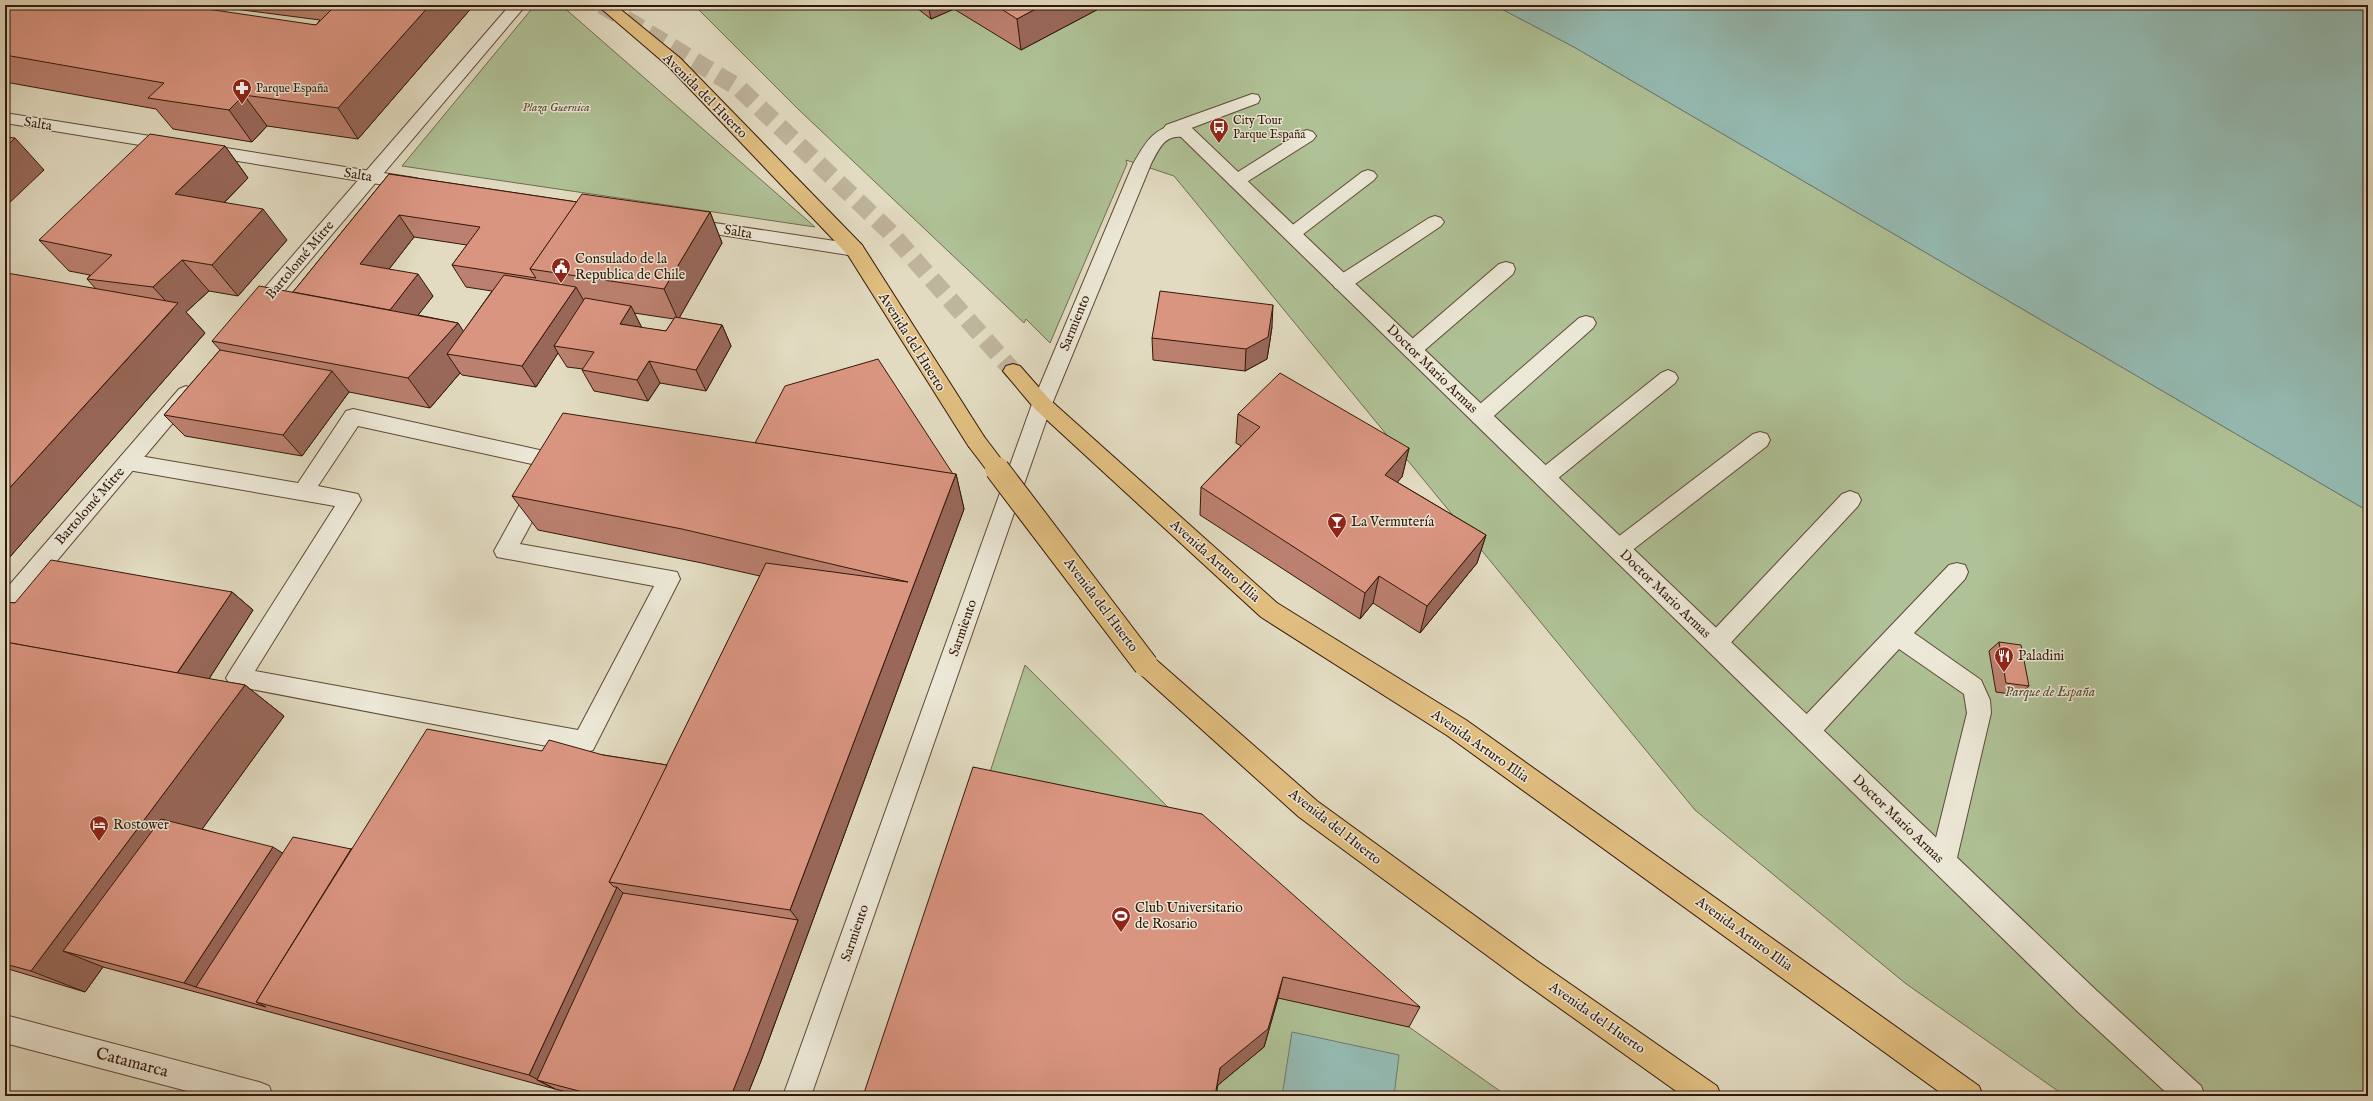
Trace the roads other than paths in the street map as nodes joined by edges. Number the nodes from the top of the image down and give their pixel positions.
1 (518, 5) edge
2 (605, 5) edge
3 (1252, 99) dead end
4 (5, 118) edge
5 (1172, 130) junction
6 (1307, 136) dead end
7 (1368, 176) dead end
8 (371, 177) junction
9 (1236, 180) junction
10 (433, 186) edge
11 (668, 222) edge
12 (1435, 222) dead end
13 (1292, 234) junction
14 (855, 250) junction
15 (1506, 269) dead end
16 (1342, 283) junction
17 (247, 322) edge
18 (1586, 323) dead end
19 (1412, 350) junction
20 (1013, 371) tunnel mouth
21 (1668, 378) dead end
22 (195, 383) edge
23 (1042, 404) junction
24 (1480, 416) junction
25 (1760, 440) dead end
26 (128, 462) junction
27 (1544, 478) junction
28 (303, 492) junction
29 (1850, 500) dead end
30 (1618, 549) junction
31 (1956, 572) dead end
32 (5, 606) edge
33 (1898, 635) junction
34 (1716, 643) junction
35 (1807, 731) junction
36 (1944, 862) junction
37 (5, 1029) edge
38 (259, 1096) edge
39 (798, 1096) edge
40 (1707, 1096) edge
41 (1969, 1096) edge
42 (2191, 1096) edge

1 - 8 street, Bartolomé Mitre
2 - 14 main road, Avenida del Huerto
3 - 5 street
4 - 8 street, Salta
5 - 9 street, Doctor Mario Armas
5 - 23 street, Sarmiento
6 - 9 street
7 - 13 street
8 - 10 street, Salta
8 - 17 street, Bartolomé Mitre
9 - 13 street, Doctor Mario Armas
11 - 14 street, Salta
12 - 16 street
13 - 16 street, Doctor Mario Armas
14 - 40 main road, Avenida del Huerto, bridge
15 - 19 street
16 - 19 street, Doctor Mario Armas
18 - 24 street
19 - 24 street, Doctor Mario Armas
20 - 23 main road, Avenida Arturo Illia
21 - 27 street
22 - 26 street, Bartolomé Mitre
23 - 39 street, Sarmiento
23 - 41 main road, Avenida Arturo Illia
24 - 27 street, Doctor Mario Armas
25 - 30 street
26 - 28 street
26 - 32 street, Bartolomé Mitre
27 - 30 street, Doctor Mario Armas
28 - 28 street
29 - 34 street
30 - 34 street, Doctor Mario Armas
31 - 33 street
33 - 35 street
33 - 36 street
34 - 35 street, Doctor Mario Armas
35 - 36 street, Doctor Mario Armas
36 - 42 street, Doctor Mario Armas
37 - 38 street, Catamarca

